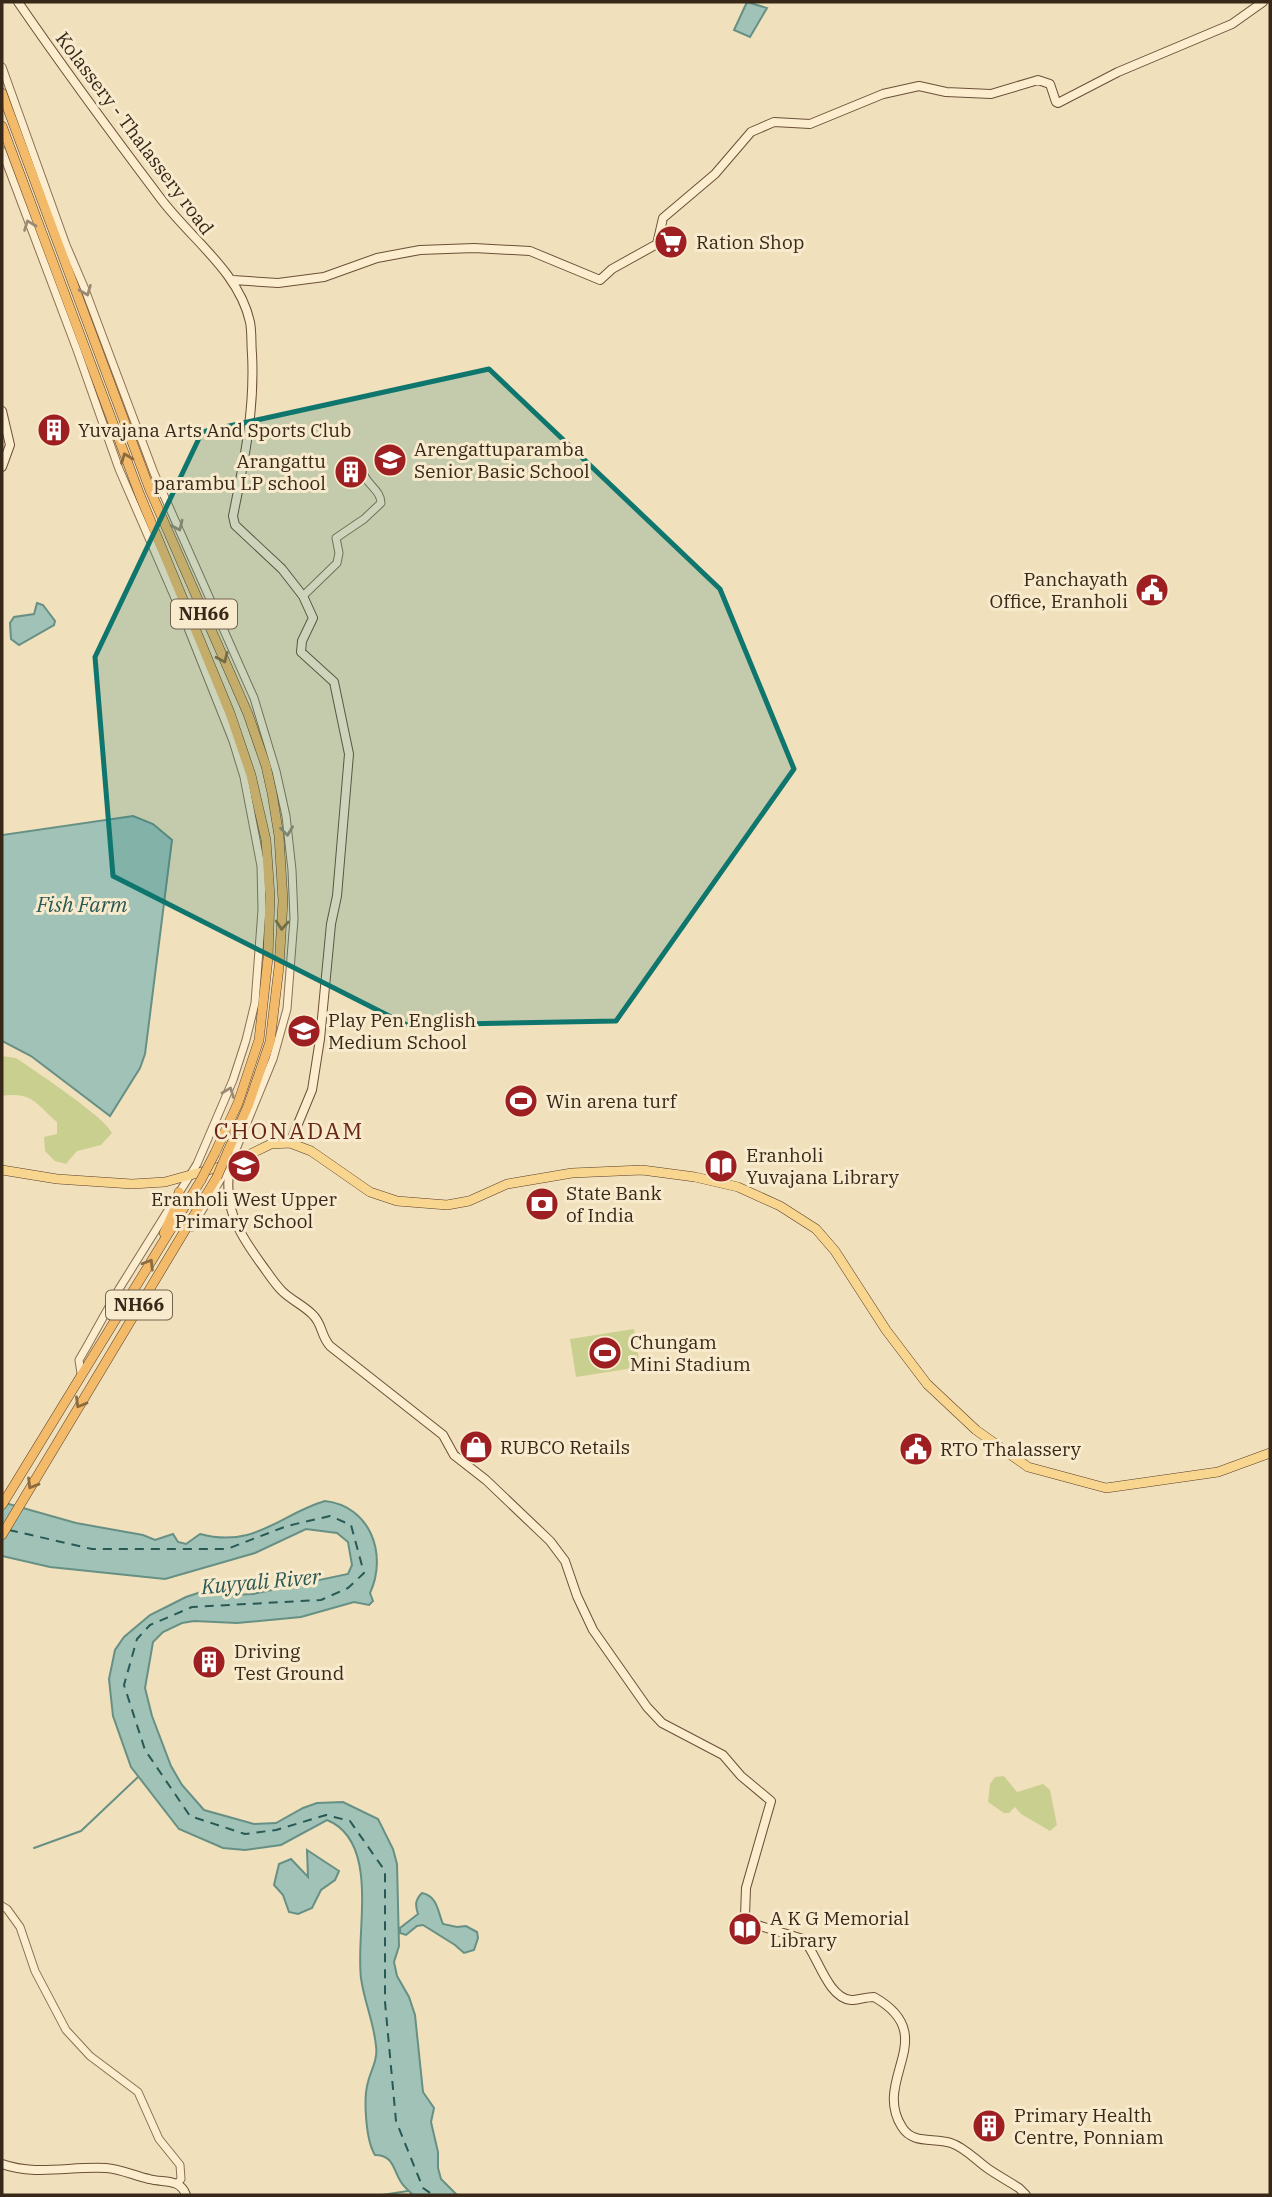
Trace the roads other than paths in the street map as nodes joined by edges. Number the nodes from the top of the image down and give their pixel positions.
1 (18, 2) edge
2 (1263, 2) edge
3 (2, 67) edge
4 (2, 93) edge
5 (2, 126) edge
6 (2, 151) edge
7 (233, 280) junction
8 (2, 411) edge
9 (2, 467) edge
10 (361, 467) dead end
11 (303, 596) junction
12 (290, 1143) junction
13 (230, 1164) junction
14 (2, 1170) edge
15 (190, 1176) junction
16 (179, 1192) junction
17 (208, 1201) junction
18 (186, 1228) junction
19 (161, 1245) junction
20 (81, 1373) junction
21 (98, 1373) junction
22 (1270, 1453) edge
23 (2, 1505) edge
24 (2, 1535) edge
25 (2, 1906) edge
26 (2, 2164) edge
27 (178, 2183) junction
28 (186, 2195) edge
29 (1026, 2195) edge

1 - 7 main road, Kolassery - Thalassery road
2 - 7 main road
3 -> 13 street
4 -> 18 highway, NH66, bridge
19 -> 5 highway, NH66, bridge
15 -> 6 street
7 - 11 main road, Kolassery - Thalassery road
8 - 9 main road
10 - 11 street
11 - 12 main road, Kolassery - Thalassery road
12 - 13 main road
12 - 22 main road
13 - 15 main road
13 - 17 street
13 - 29 main road
14 - 15 main road
15 - 16 street
16 - 19 highway
16 - 20 street
17 - 18 highway
17 - 21 street
18 - 21 highway, NH66
20 -> 19 highway, NH66
20 - 23 highway, NH66
21 -> 24 highway, NH66
25 - 27 street
26 - 27 main road
27 - 28 main road

